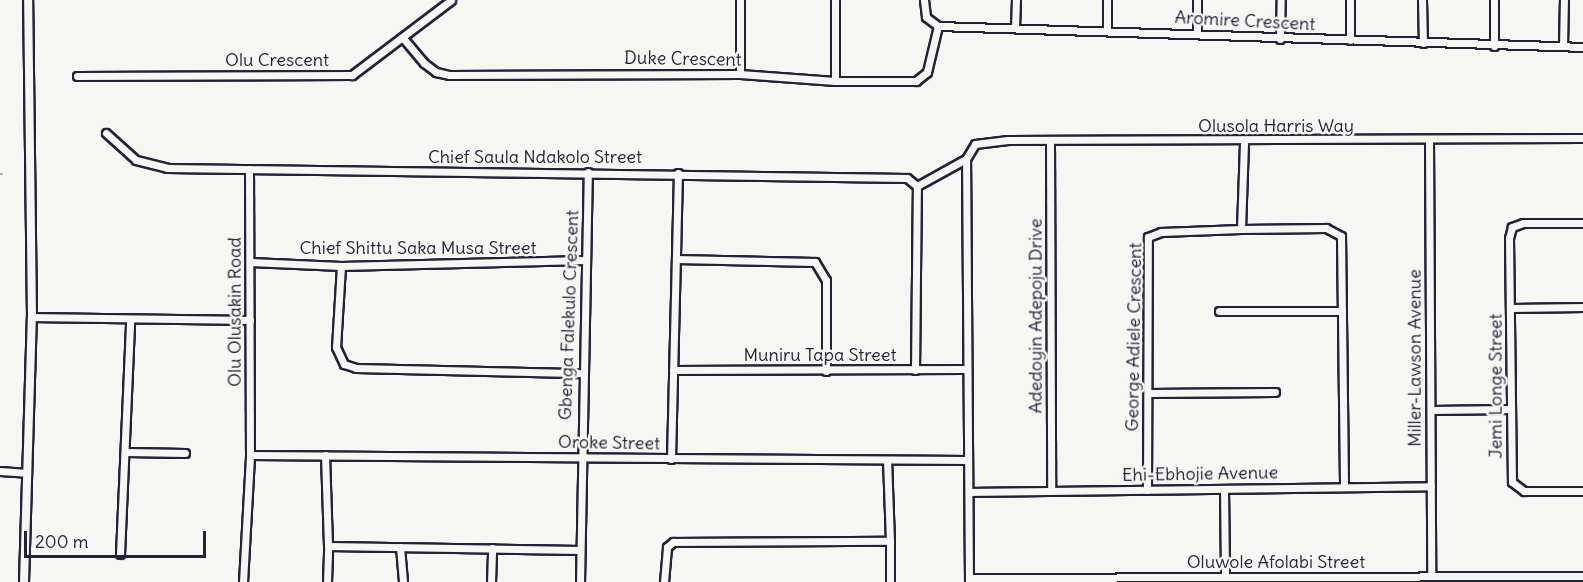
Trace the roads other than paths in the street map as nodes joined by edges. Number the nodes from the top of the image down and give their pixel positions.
1 (28, 0) edge
2 (451, 0) edge
3 (740, 0) edge
4 (835, 0) edge
5 (924, 0) edge
6 (1016, 0) edge
7 (1107, 0) edge
8 (1197, 0) edge
9 (1281, 0) edge
10 (1350, 0) edge
11 (1422, 0) edge
12 (1494, 0) edge
13 (1564, 0) edge
14 (938, 26) junction
15 (1015, 28) junction
16 (1107, 30) junction
17 (1197, 33) junction
18 (403, 38) junction
19 (1280, 39) junction
20 (1350, 40) junction
21 (1422, 43) junction
22 (1494, 46) junction
23 (1563, 46) junction
24 (1583, 47) edge
25 (740, 74) junction
26 (77, 76) dead end
27 (835, 81) junction
28 (106, 133) dead end
29 (1583, 138) edge
30 (1429, 140) junction
31 (1050, 141) junction
32 (1244, 141) junction
33 (966, 159) junction
34 (249, 169) junction
35 (588, 172) junction
36 (678, 173) junction
37 (917, 186) junction
38 (1583, 223) edge
39 (1241, 229) junction
40 (676, 259) junction
41 (585, 260) junction
42 (250, 262) junction
43 (341, 266) junction
44 (1583, 307) edge
45 (1512, 308) junction
46 (1219, 311) dead end
47 (1342, 311) junction
48 (32, 318) junction
49 (249, 320) junction
50 (130, 321) junction
51 (966, 369) junction
52 (673, 370) junction
53 (915, 370) junction
54 (826, 371) junction
55 (583, 373) junction
56 (1275, 392) dead end
57 (1148, 393) junction
58 (1510, 409) junction
59 (1431, 410) junction
60 (126, 452) junction
61 (185, 453) dead end
62 (250, 455) junction
63 (325, 455) junction
64 (580, 458) junction
65 (671, 459) junction
66 (968, 460) junction
67 (887, 461) junction
68 (0, 471) edge
69 (27, 473) junction
70 (1431, 486) junction
71 (1344, 487) junction
72 (1224, 489) junction
73 (1147, 490) junction
74 (1051, 491) junction
75 (1583, 491) edge
76 (970, 492) junction
77 (890, 541) junction
78 (328, 546) junction
79 (400, 547) junction
80 (492, 548) junction
81 (580, 550) junction
82 (120, 554) dead end
83 (1431, 576) junction
84 (1583, 576) edge
85 (1225, 577) junction
86 (1312, 579) edge
87 (969, 580) edge
88 (1136, 580) edge
89 (24, 582) edge
90 (243, 582) edge
91 (327, 582) edge
92 (403, 582) edge
93 (491, 582) edge
94 (580, 582) edge
95 (664, 582) edge
96 (890, 582) edge

1 - 48 main road
2 - 18 street, Olu Crescent
3 - 25 street
4 - 27 street
5 - 14 street
6 - 15 street
7 - 16 street
8 - 17 street
9 - 19 street
10 - 20 street
11 - 21 street
12 - 22 street
13 - 23 street
14 - 15 street, Aromire Crescent
14 - 27 street, Duke Crescent
15 - 16 street, Aromire Crescent
16 - 17 street, Aromire Crescent
17 - 19 street, Aromire Crescent
18 - 25 street, Duke Crescent
18 - 26 street, Olu Crescent
19 - 20 street, Aromire Crescent
20 - 21 street, Aromire Crescent
21 - 22 street, Aromire Crescent
22 - 23 street, Aromire Crescent
23 - 24 street, Aromire Crescent
25 - 27 street, Duke Crescent
28 - 34 street, Chief Saula Ndakolo Street
29 - 30 street, Olusola Harris Way
30 - 32 street, Olusola Harris Way
30 - 59 street, Miller-Lawson Avenue
31 - 32 street, Olusola Harris Way
31 - 33 street, Olusola Harris Way
31 - 74 street, Adedoyin Adepoju Drive
32 - 39 street
33 - 37 street
33 - 51 street
34 - 35 street, Chief Saula Ndakolo Street
34 - 42 street, Olu Olusakin Road
35 - 36 street, Chief Saula Ndakolo Street
35 - 41 street, Gbenga Falekulo Crescent
36 - 37 street, Chief Saula Ndakolo Street
36 - 40 street
37 - 53 street
38 - 45 street, Jemi Longe Street
39 - 47 street, George Adiele Crescent
39 - 57 street, George Adiele Crescent
40 - 52 street
40 - 54 street
41 - 43 street, Chief Shittu Saka Musa Street
41 - 55 street, Gbenga Falekulo Crescent
42 - 43 street, Chief Shittu Saka Musa Street
42 - 49 street, Olu Olusakin Road
43 - 55 street
44 - 45 street
45 - 58 street, Jemi Longe Street
46 - 47 street
47 - 71 street, George Adiele Crescent
48 - 50 street
48 - 69 main road
49 - 50 street
49 - 62 street, Olu Olusakin Road
50 - 60 street
51 - 53 street, Muniru Tapa Street
51 - 66 street
52 - 54 street, Muniru Tapa Street
52 - 65 street
53 - 54 street, Muniru Tapa Street
55 - 64 street, Gbenga Falekulo Crescent
56 - 57 street
57 - 73 street, George Adiele Crescent
58 - 59 street
58 - 75 street, Jemi Longe Street
59 - 70 street, Miller-Lawson Avenue
60 - 61 street
60 - 82 street
62 - 63 street, Oroke Street
62 - 90 street, Olu Olusakin Road
63 - 64 street, Oroke Street
63 - 78 street
64 - 65 street, Oroke Street
64 - 81 street, Gbenga Falekulo Crescent
65 - 67 street, Oroke Street
66 - 67 street, Oroke Street
66 - 76 street
67 - 77 street
68 - 69 street
69 - 89 main road
70 - 71 street, Ehi-Ebhojie Avenue
70 - 83 street, Miller-Lawson Avenue
71 - 72 street, Ehi-Ebhojie Avenue
72 - 73 street, Ehi-Ebhojie Avenue
72 - 85 street
73 - 74 street, Ehi-Ebhojie Avenue
74 - 76 street, Ehi-Ebhojie Avenue
76 - 87 street
77 - 95 street
77 - 96 street
78 - 79 street
78 - 91 street
79 - 80 street
79 - 92 street
80 - 81 street
80 - 93 street
81 - 94 street, Gbenga Falekulo Crescent
83 - 84 street, Oluwole Afolabi Street
83 - 86 street, Oluwole Afolabi Street
85 - 86 street, Oluwole Afolabi Street
85 - 88 street, Oluwole Afolabi Street
87 - 88 street, Oluwole Afolabi Street

